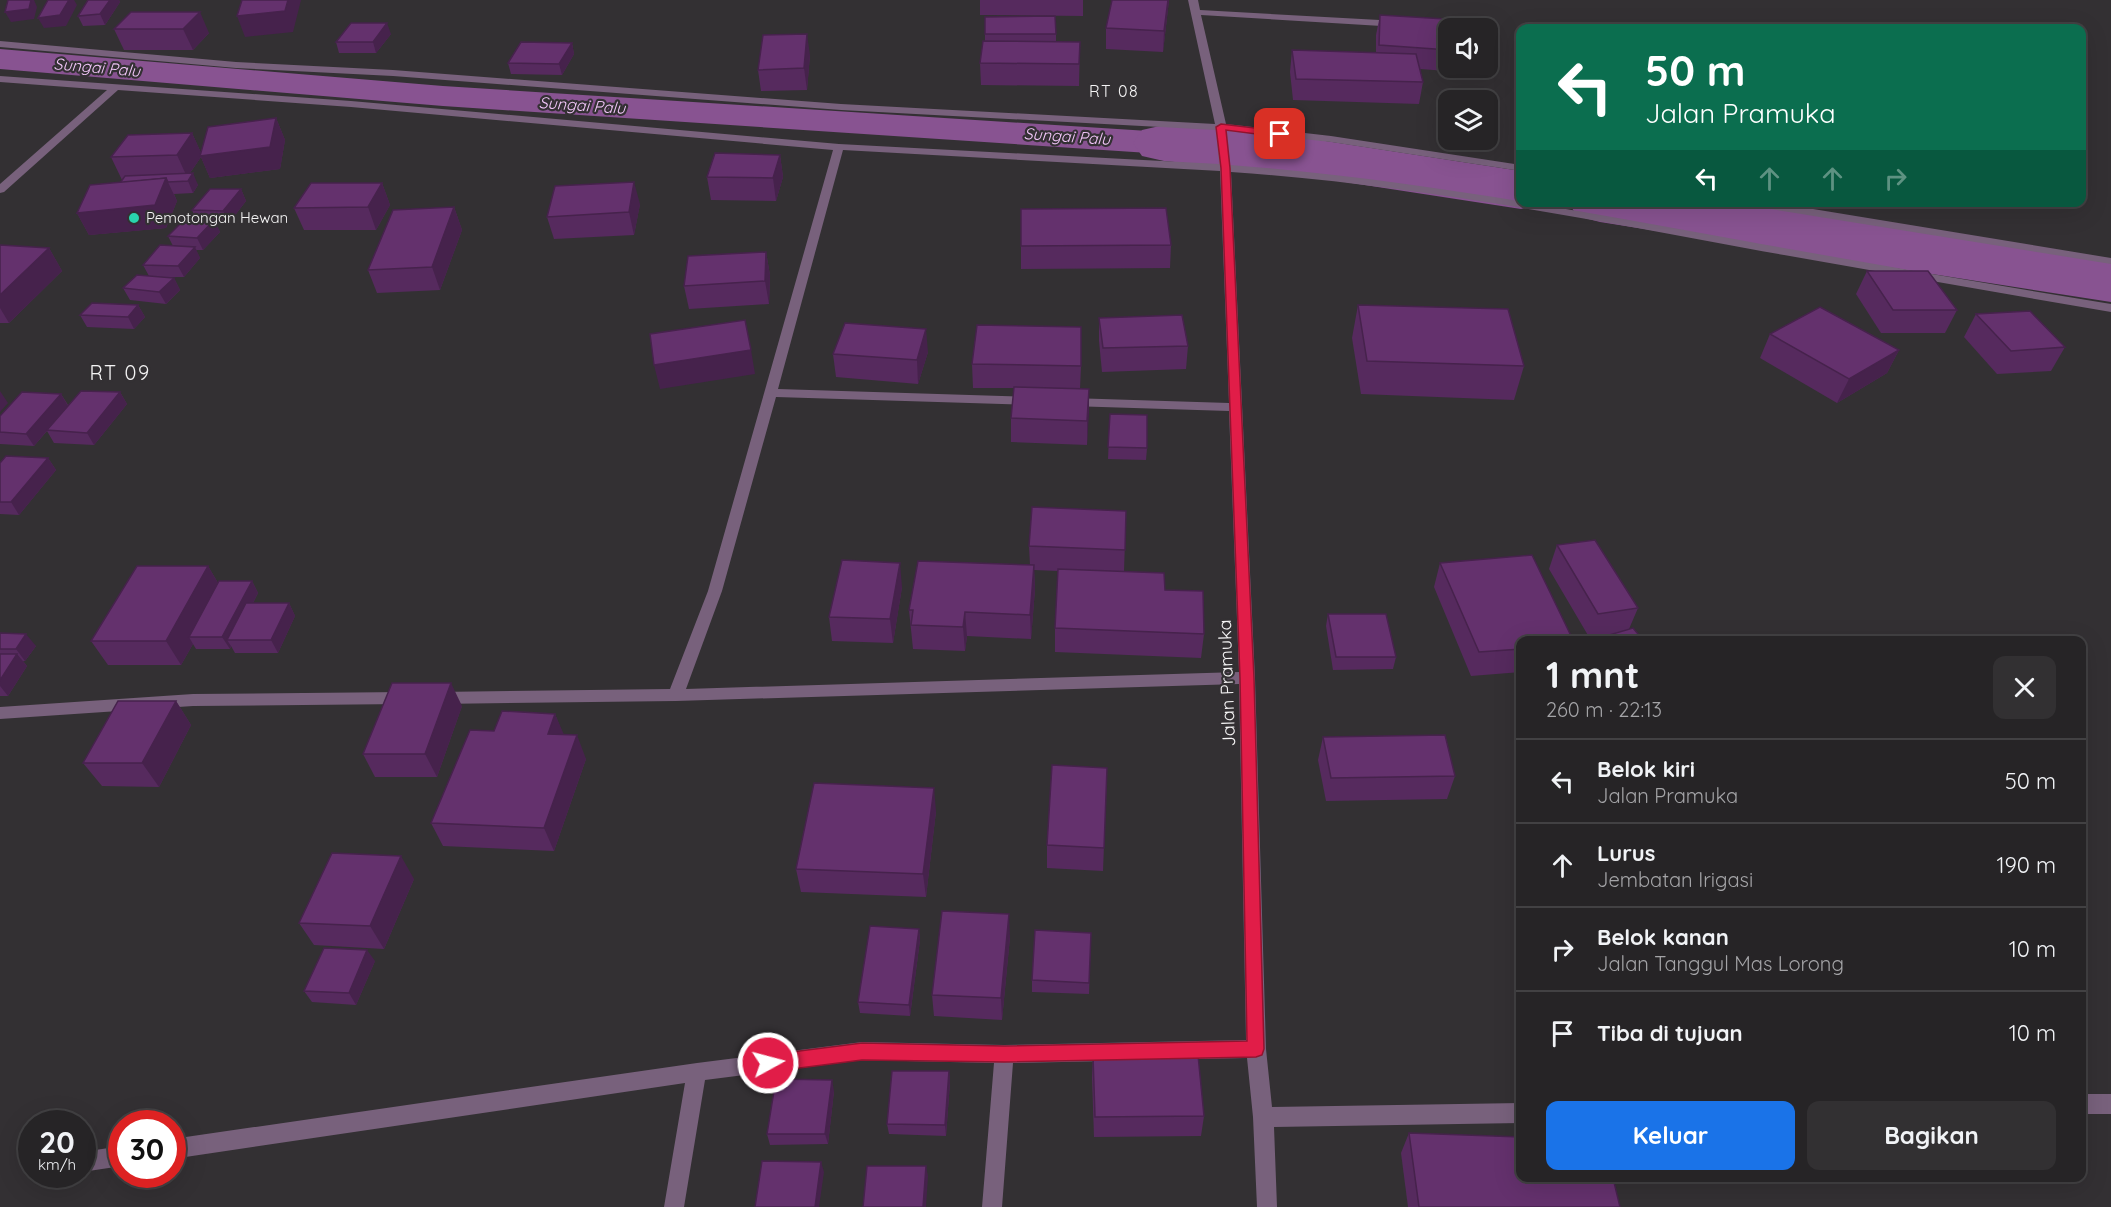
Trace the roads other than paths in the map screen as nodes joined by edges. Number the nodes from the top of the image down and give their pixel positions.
1 (1193, 0) edge
2 (1194, 12) junction
3 (1405, 24) edge
4 (0, 44) edge
5 (0, 80) edge
6 (114, 89) junction
7 (1221, 130) junction
8 (839, 147) junction
9 (1224, 163) junction
10 (1516, 167) edge
11 (0, 190) edge
12 (1516, 205) edge
13 (1530, 207) edge
14 (1777, 207) edge
15 (2111, 261) edge
16 (2111, 308) edge
17 (771, 393) junction
18 (1236, 407) junction
19 (1247, 678) junction
20 (676, 695) junction
21 (0, 713) edge
22 (1256, 1049) junction
23 (1004, 1054) junction
24 (697, 1072) junction
25 (2086, 1104) edge
26 (2111, 1104) edge
27 (1516, 1113) edge
28 (1263, 1117) junction
29 (186, 1147) edge
30 (674, 1207) edge
31 (992, 1207) edge
32 (1267, 1207) edge

1 - 2 street
2 - 3 street
2 - 7 street
4 - 7 street
5 - 6 street
6 - 8 street
6 - 11 street
7 - 9 street, Jalan Pramuka
7 - 10 street
8 - 9 street
8 - 17 street
9 - 12 street
9 - 18 street, Jalan Pramuka
13 - 16 street
14 - 15 street
17 - 18 street
17 - 20 street
18 - 19 street, Jalan Pramuka
19 - 20 street
19 - 22 street, Jalan Pramuka
20 - 21 street
22 - 23 street
22 - 28 street, Jalan Pramuka
23 - 24 street
23 - 31 street
24 - 29 street
24 - 30 street
25 - 26 street
27 - 28 street
28 - 32 street, Jalan Pramuka

